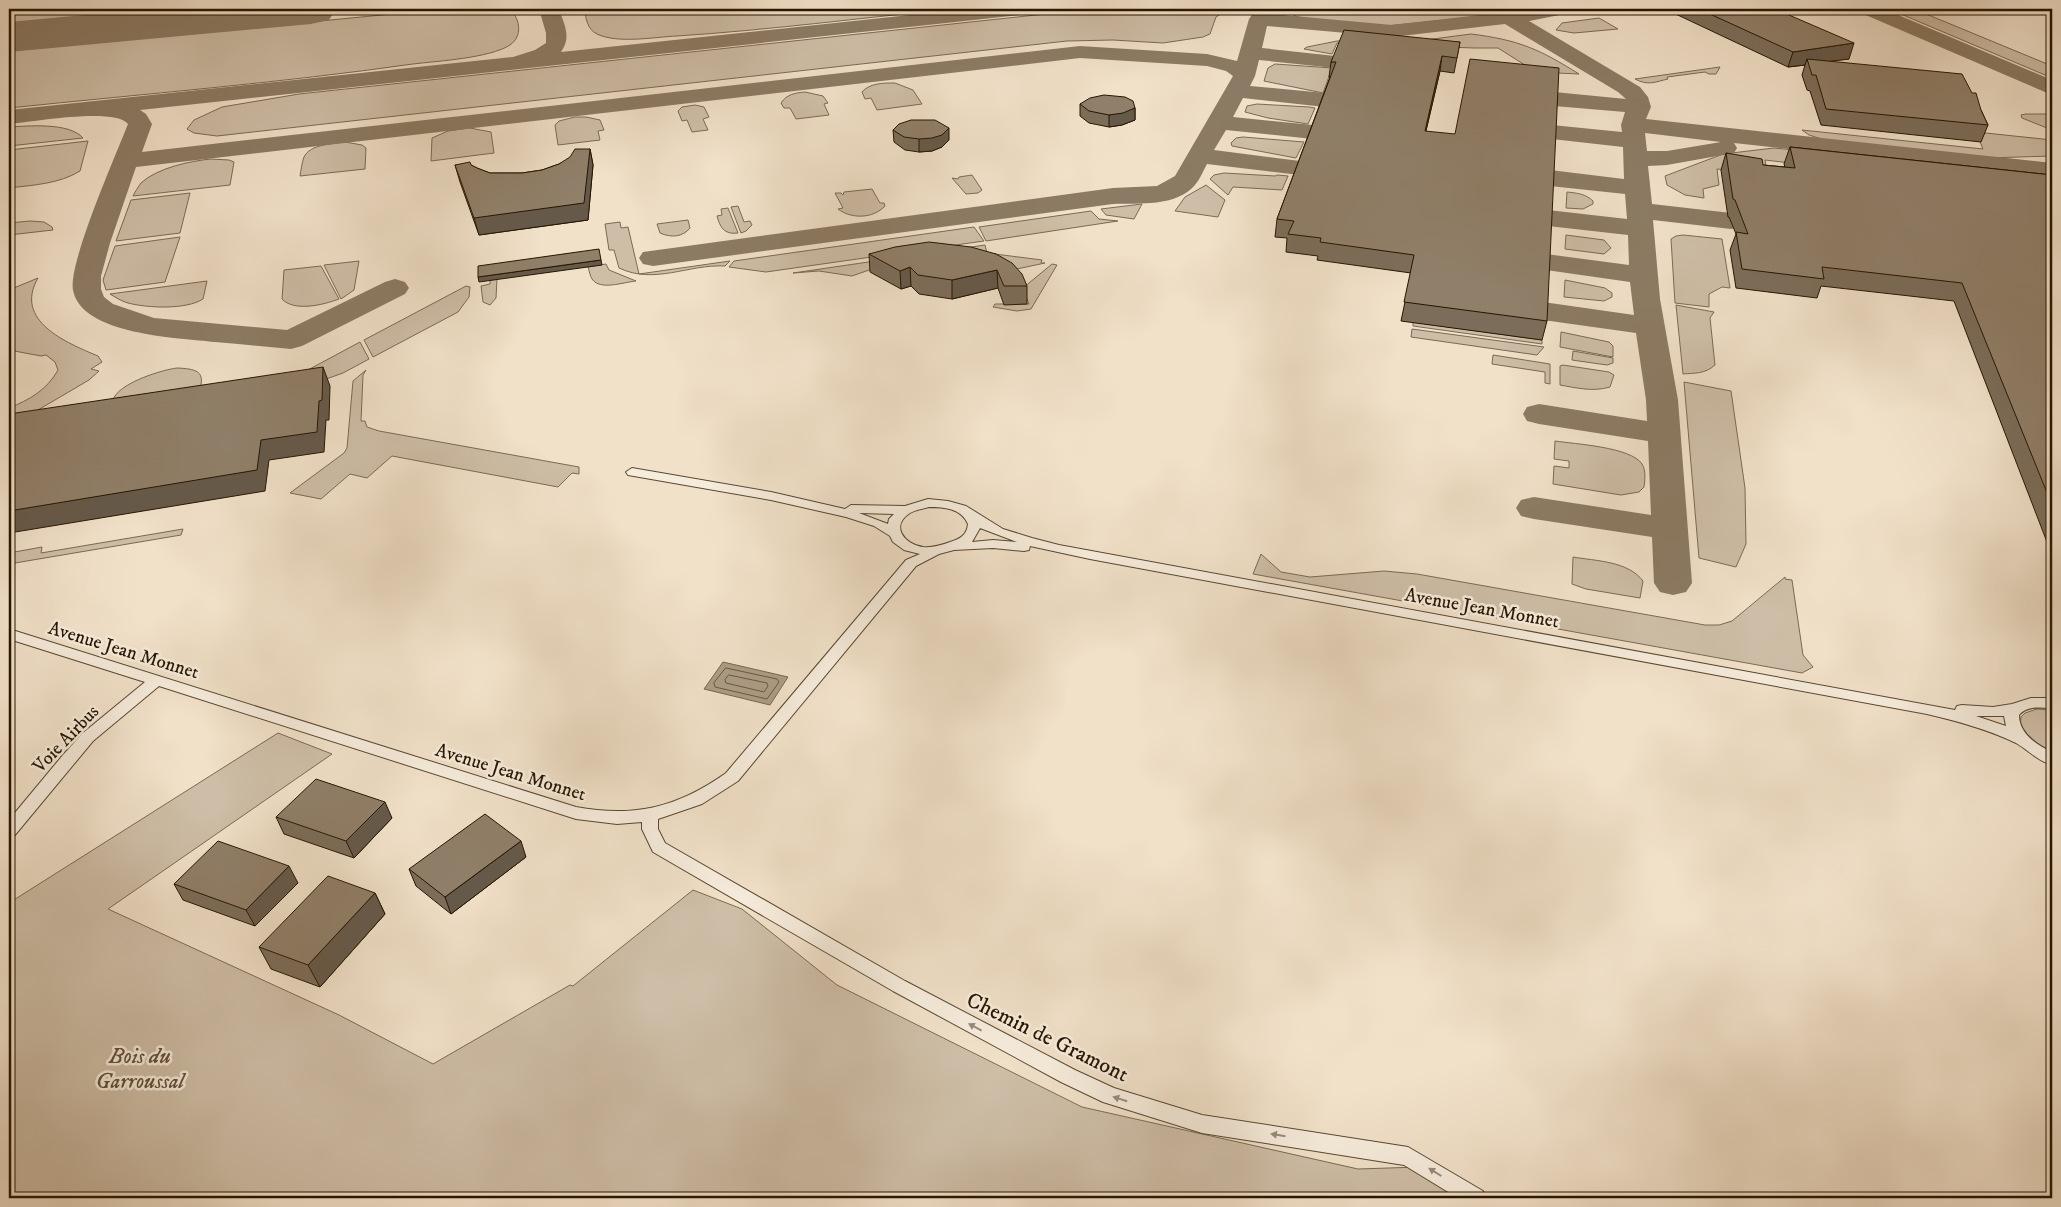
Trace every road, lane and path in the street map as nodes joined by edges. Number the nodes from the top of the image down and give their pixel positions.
1 (632, 472) dead end
2 (813, 505) junction
3 (906, 510) junction
4 (970, 516) junction
5 (893, 534) junction
6 (905, 546) junction
7 (951, 549) junction
8 (934, 552) junction
9 (1090, 555) junction
10 (911, 563) junction
11 (9, 634) edge
12 (157, 680) junction
13 (1867, 698) junction
14 (2052, 704) edge
15 (2014, 709) junction
16 (2022, 740) junction
17 (2052, 759) edge
18 (650, 815) junction
19 (9, 832) edge
20 (1476, 1198) edge

1 - 2 street
2 - 3 street
2 - 5 street
3 - 4 street
3 - 5 street
4 - 7 street
4 - 9 street, Avenue Jean Monnet
5 - 6 street
6 - 8 street
6 - 10 street
7 - 8 street
7 - 9 street, Avenue Jean Monnet
8 - 10 street, Avenue Jean Monnet
9 - 13 street, Avenue Jean Monnet
10 - 18 street, Avenue Jean Monnet
11 - 12 street, Avenue Jean Monnet
12 - 18 street, Avenue Jean Monnet
12 - 19 street, Voie Airbus
13 - 15 street, Avenue Jean Monnet
13 - 16 street, Avenue Jean Monnet
14 - 15 street, Avenue Jean Monnet
15 - 16 street
16 - 17 street, Avenue Jean Monnet
20 -> 18 street, Chemin de Gramont

